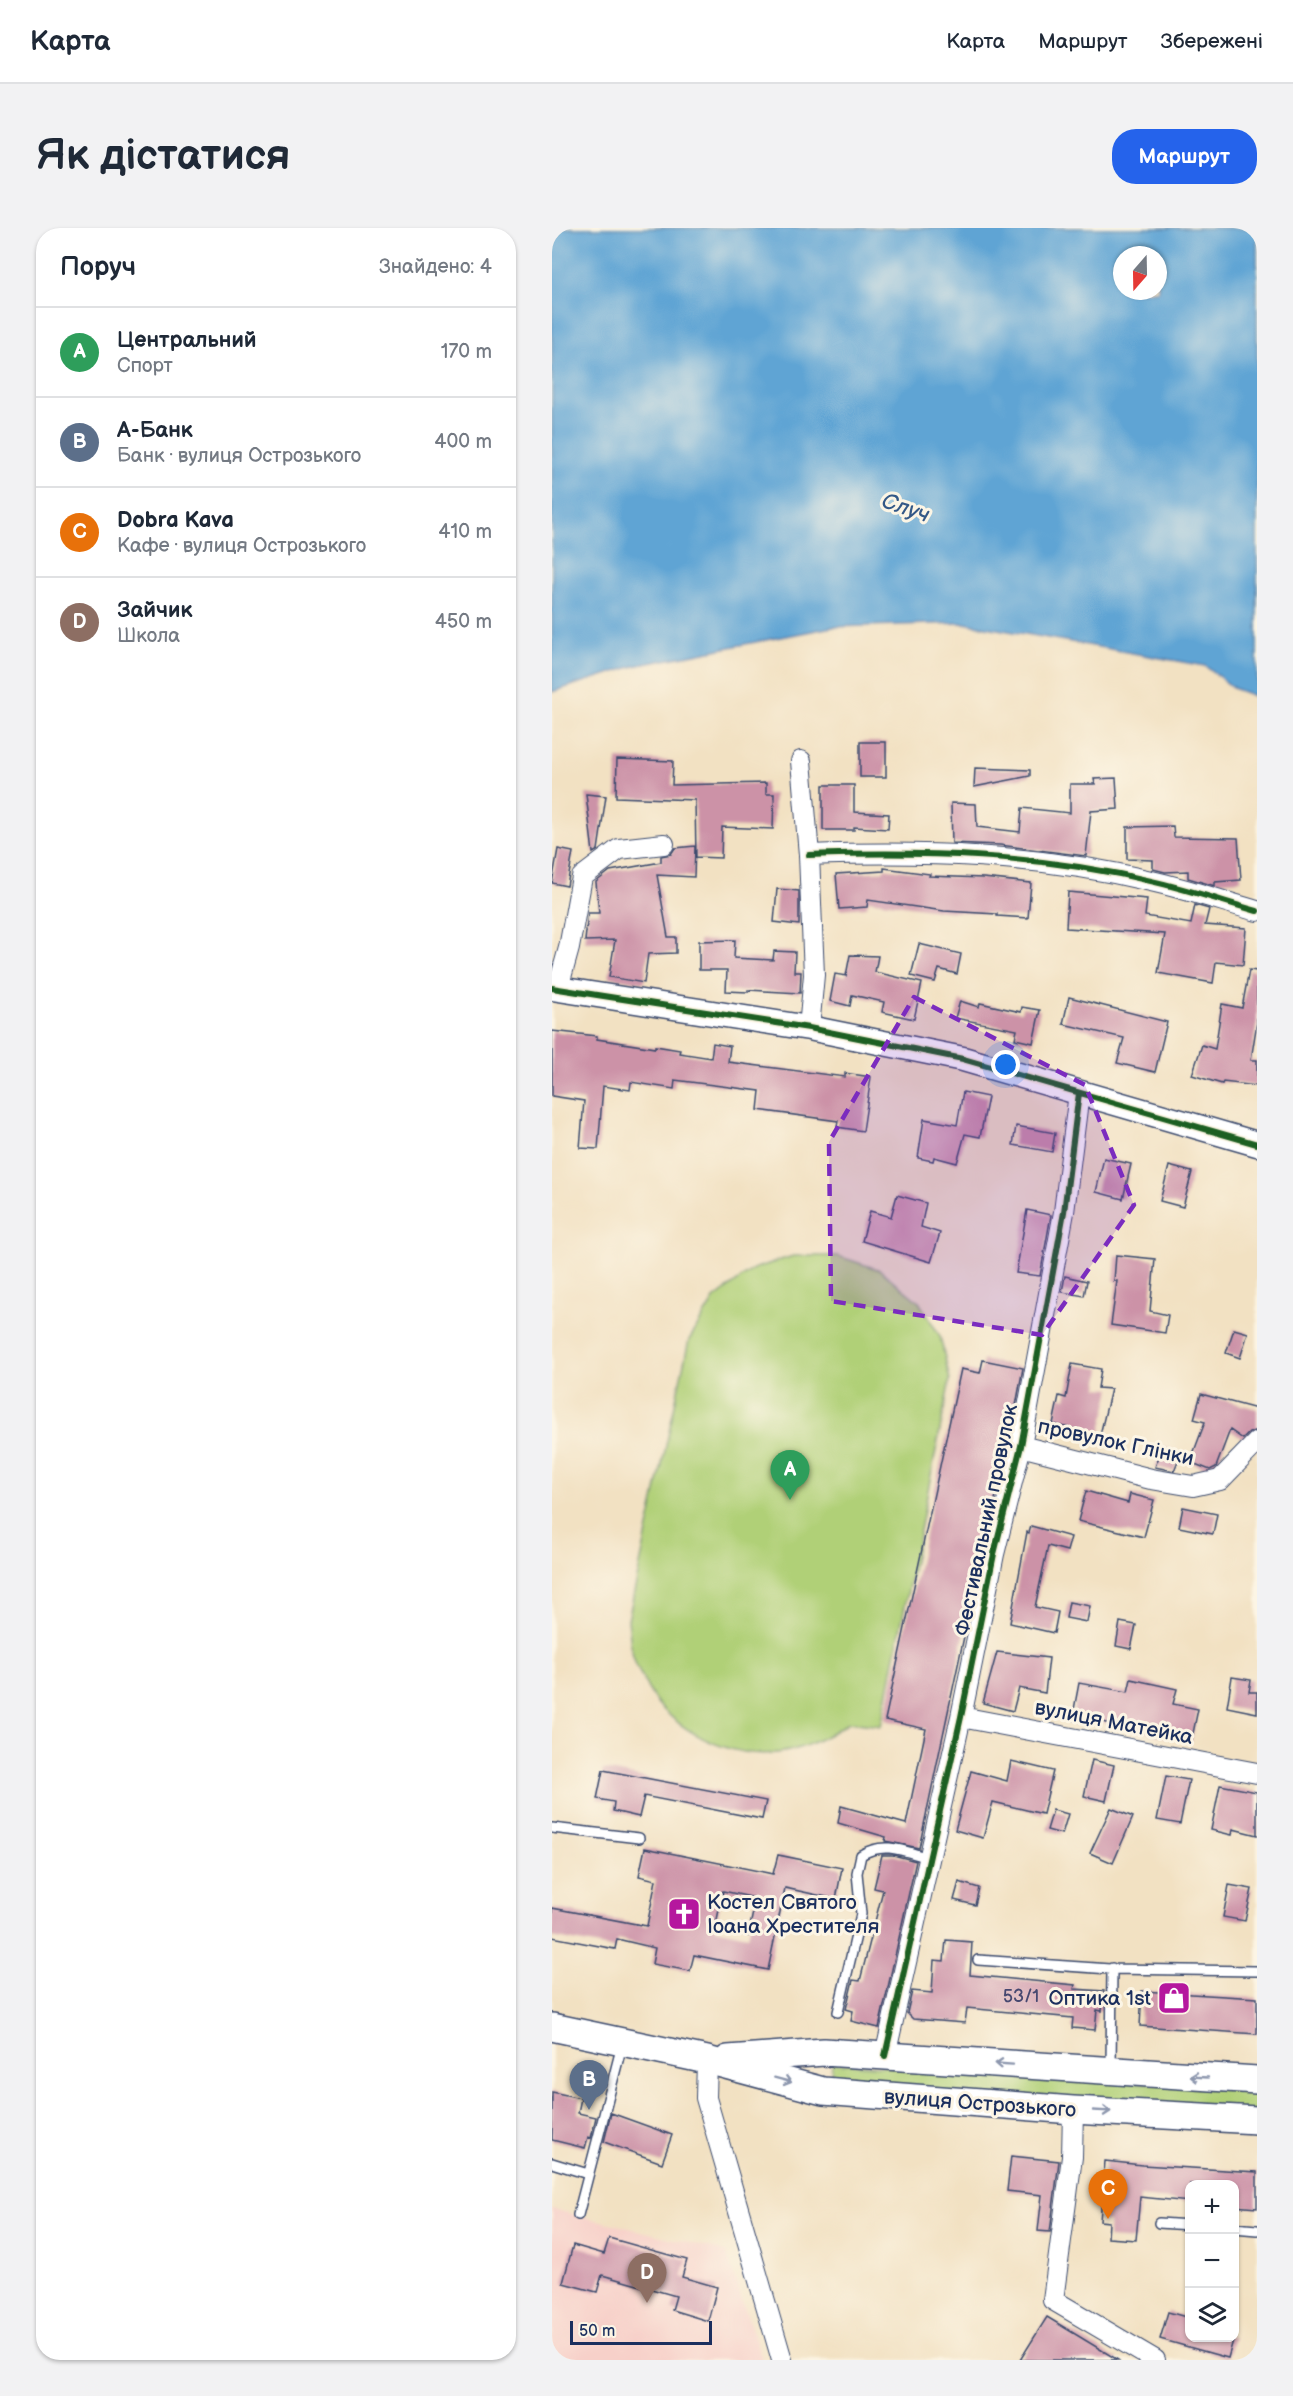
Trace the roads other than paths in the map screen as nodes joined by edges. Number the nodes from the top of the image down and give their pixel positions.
1 (801, 761) dead end
2 (664, 844) dead end
3 (809, 855) junction
4 (1257, 911) edge
5 (555, 988) edge
6 (809, 1028) junction
7 (1079, 1093) junction
8 (1257, 1144) edge
9 (1257, 1442) edge
10 (1021, 1446) junction
11 (961, 1717) junction
12 (1257, 1773) edge
13 (552, 1828) edge
14 (639, 1838) dead end
15 (928, 1858) junction
16 (978, 1960) dead end
17 (1112, 1968) junction
18 (1257, 1971) edge
19 (838, 2012) dead end
20 (552, 2027) edge
21 (622, 2043) junction
22 (824, 2052) junction
23 (885, 2056) junction
24 (706, 2060) junction
25 (1110, 2072) junction
26 (1257, 2080) edge
27 (823, 2091) junction
28 (1073, 2110) junction
29 (1257, 2120) edge
30 (552, 2163) edge
31 (588, 2174) junction
32 (578, 2215) dead end
33 (1158, 2223) dead end
34 (1185, 2225) edge
35 (1239, 2228) edge
36 (1257, 2230) edge
37 (782, 2360) edge
38 (1155, 2360) edge

1 - 3 street
2 - 5 street
3 - 4 street
3 - 6 street
5 - 6 street
6 - 7 street
7 - 8 street
7 - 10 street, Фестивальний провулок
9 - 10 street, провулок Глінки
10 - 11 street, Фестивальний провулок
11 - 12 street, вулиця Матейка
11 - 15 street, Фестивальний провулок
13 - 14 lane
15 - 19 lane
15 - 23 street, Фестивальний провулок
16 - 17 lane
17 - 18 lane
17 - 25 lane
20 - 21 main road, вулиця Острозького
21 - 24 main road, вулиця Острозького
21 - 31 lane
22 - 23 main road, вулиця Острозького
22 - 24 main road, вулиця Острозького
22 - 27 main road
25 -> 23 main road, вулиця Острозького
24 -> 27 main road, вулиця Острозького
24 - 37 street
26 -> 25 main road, вулиця Острозького
27 - 28 main road, вулиця Острозького
28 -> 29 main road, вулиця Острозького
28 - 38 street
30 - 31 lane
31 - 32 lane
33 - 34 lane
35 - 36 lane

